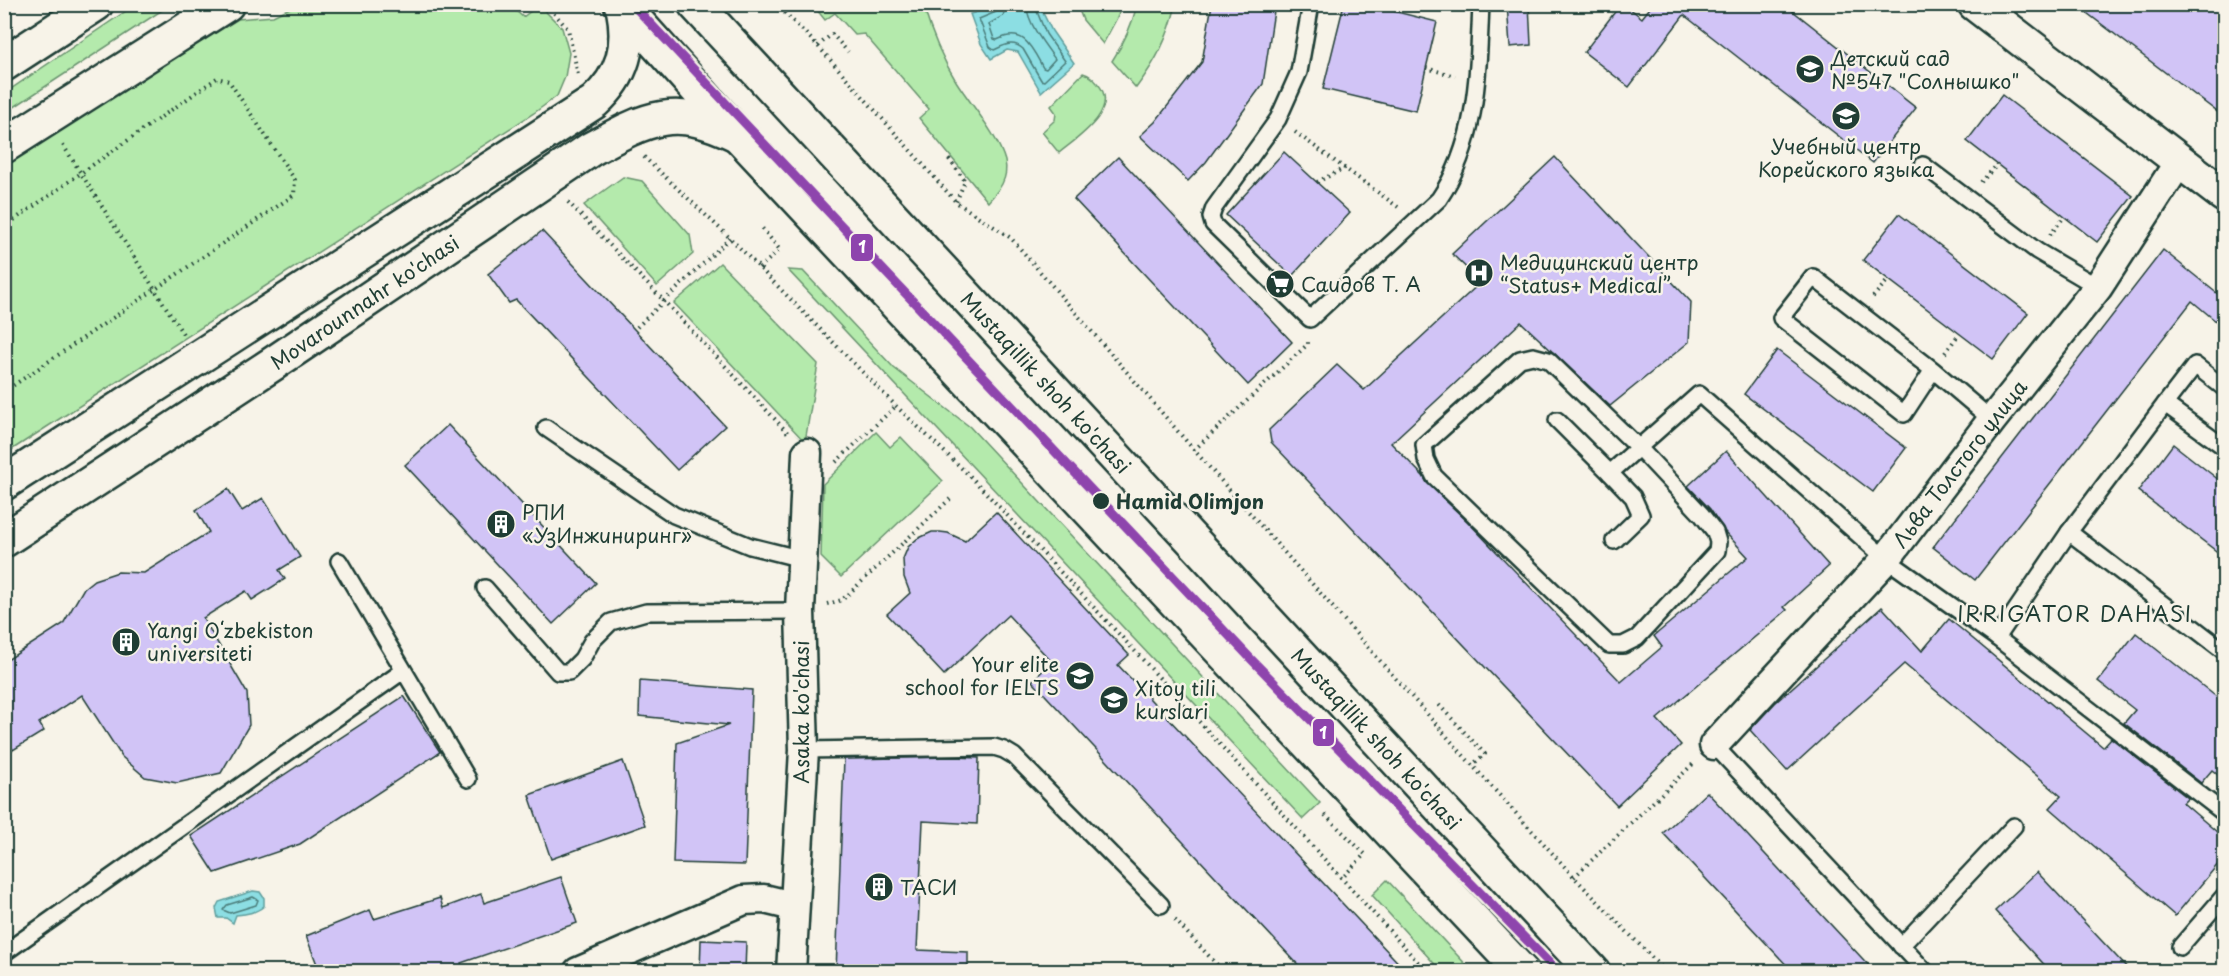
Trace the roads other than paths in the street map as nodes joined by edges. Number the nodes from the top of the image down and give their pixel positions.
1 (96, 4) edge
2 (1311, 4) edge
3 (1481, 4) edge
4 (1975, 4) edge
5 (230, 6) edge
6 (622, 6) edge
7 (699, 6) edge
8 (4, 64) edge
9 (738, 135) junction
10 (4, 146) edge
11 (2179, 162) junction
12 (1923, 165) dead end
13 (2224, 195) edge
14 (2098, 288) junction
15 (1933, 370) junction
16 (2224, 388) edge
17 (2165, 404) junction
18 (1557, 420) dead end
19 (1992, 420) junction
20 (546, 428) dead end
21 (2224, 447) edge
22 (1639, 448) junction
23 (807, 453) road end
24 (1610, 473) junction
25 (4, 483) edge
26 (2069, 532) junction
27 (4, 540) edge
28 (1614, 541) dead end
29 (1886, 559) junction
30 (802, 560) junction
31 (339, 561) dead end
32 (485, 588) dead end
33 (800, 611) junction
34 (1997, 638) junction
35 (2224, 651) edge
36 (403, 671) junction
37 (1714, 745) joint
38 (804, 750) junction
39 (468, 779) dead end
40 (2224, 813) edge
41 (2014, 826) dead end
42 (2224, 896) edge
43 (1161, 905) road end
44 (793, 906) junction
45 (1901, 946) junction
46 (2180, 947) dead end
47 (4, 953) edge
48 (578, 972) edge
49 (790, 972) edge
50 (1522, 972) edge
51 (1593, 972) edge
52 (1926, 972) edge

1 - 8 main road
2 - 3 lane
4 - 11 main road
5 - 10 main road
6 - 9 main road
6 - 25 main road, Movarounnahr ko'chasi
7 - 51 main road, Mustaqillik shoh ko'chasi
9 - 27 main road, Movarounnahr ko'chasi
9 - 50 main road
11 - 13 main road
11 - 14 street, Льва Толстого улица
12 - 14 lane
14 - 19 street, Льва Толстого улица
15 - 15 lane
15 - 19 lane
16 - 17 lane
17 - 21 lane
17 - 26 lane
18 - 24 lane
19 - 29 street, Льва Толстого улица
20 - 30 lane
22 - 22 lane
22 - 24 lane
22 - 29 lane
23 - 30 street, Asaka ko'chasi
24 - 28 lane
26 - 34 lane
26 - 35 lane
29 - 34 lane
29 - 37 street, Льва Толстого улица
30 - 33 street, Asaka ko'chasi
31 - 36 lane
32 - 33 lane
33 - 38 street, Asaka ko'chasi
34 - 40 lane
36 - 39 lane
36 - 47 lane
37 - 45 lane
38 - 43 lane
38 - 44 street, Asaka ko'chasi
41 - 45 lane
42 - 46 lane
44 - 48 street
44 - 49 street, Asaka ko'chasi
45 - 52 lane

